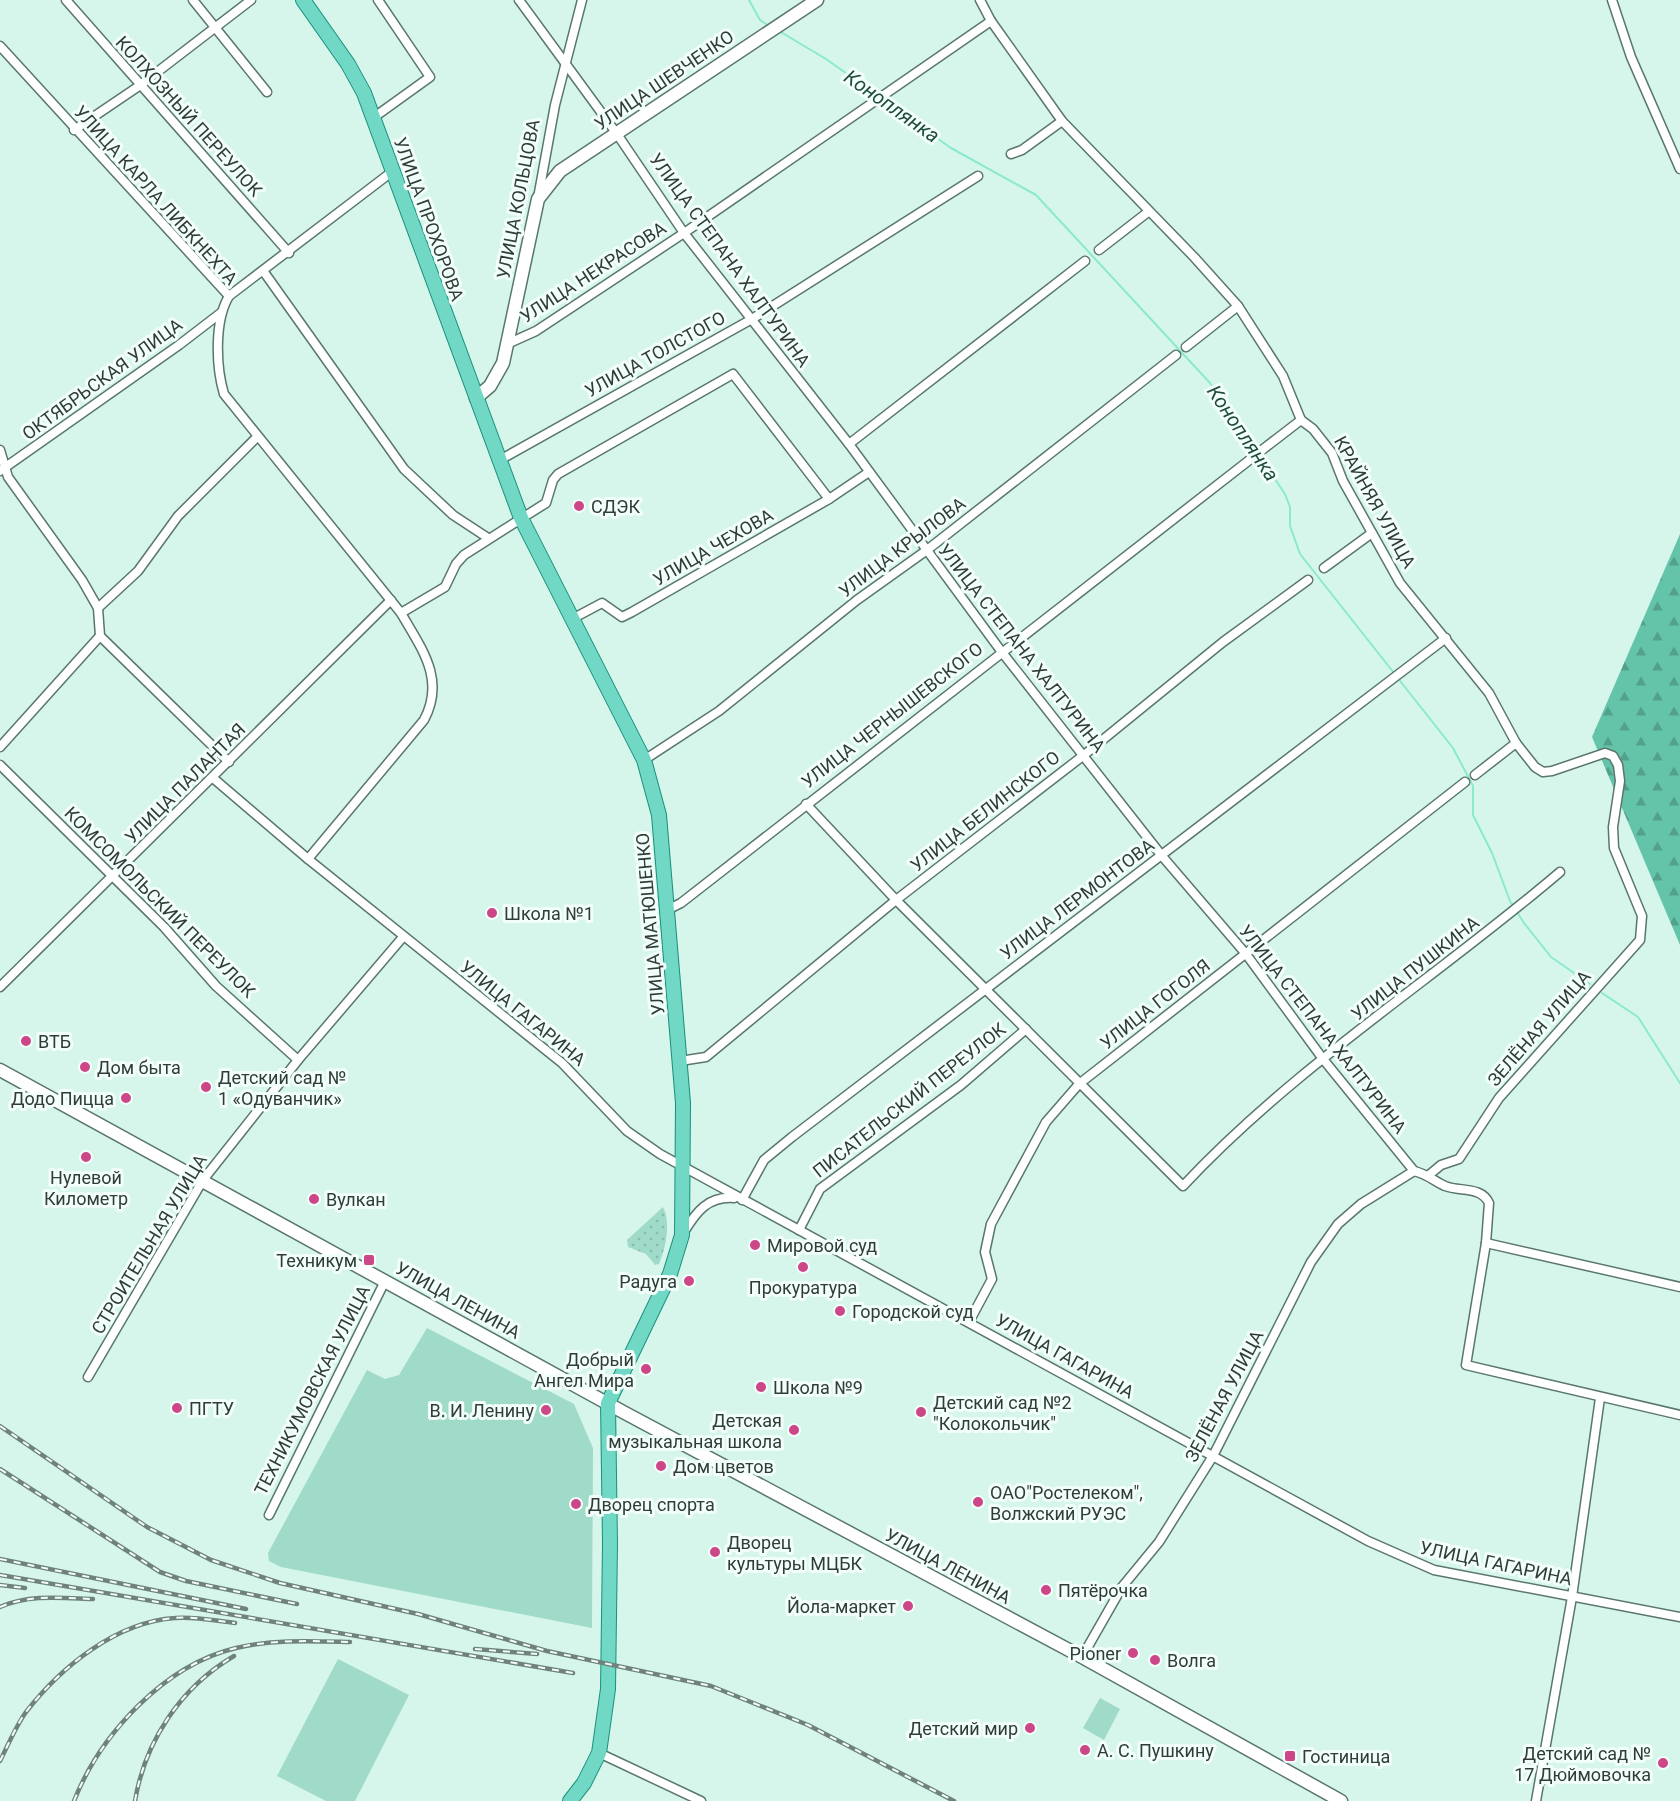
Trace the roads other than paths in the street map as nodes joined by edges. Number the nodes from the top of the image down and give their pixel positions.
1 (66, 0) edge
2 (193, 0) edge
3 (251, 0) edge
4 (303, 0) edge
5 (378, 0) edge
6 (519, 0) edge
7 (582, 0) edge
8 (817, 0) edge
9 (980, 0) edge
10 (1612, 0) edge
11 (991, 21) junction
12 (217, 29) junction
13 (0, 46) edge
14 (566, 66) junction
15 (140, 86) junction
16 (267, 92) dead end
17 (373, 117) junction
18 (1062, 121) junction
19 (75, 130) junction
20 (617, 134) junction
21 (1011, 154) dead end
22 (1680, 169) edge
23 (393, 171) junction
24 (978, 176) dead end
25 (538, 199) junction
26 (1148, 212) junction
27 (684, 233) junction
28 (1099, 250) dead end
29 (289, 252) junction
30 (1085, 261) dead end
31 (264, 272) junction
32 (230, 296) junction
33 (1238, 306) junction
34 (222, 312) junction
35 (752, 319) junction
36 (507, 344) junction
37 (1186, 347) dead end
38 (1176, 355) dead end
39 (476, 398) junction
40 (1301, 420) junction
41 (257, 437) junction
42 (849, 444) junction
43 (0, 450) edge
44 (1262, 450) dead end
45 (1252, 458) dead end
46 (498, 461) junction
47 (3, 469) edge
48 (869, 472) junction
49 (829, 499) junction
50 (521, 518) junction
51 (1372, 533) junction
52 (488, 538) junction
53 (927, 550) junction
54 (1324, 568) dead end
55 (1308, 580) dead end
56 (391, 600) junction
57 (98, 608) junction
58 (400, 613) junction
59 (572, 620) junction
60 (100, 636) junction
61 (1446, 638) junction
62 (1000, 651) junction
63 (1516, 743) junction
64 (0, 747) edge
65 (1084, 755) junction
66 (644, 760) junction
67 (229, 762) junction
68 (0, 765) edge
69 (1475, 775) dead end
70 (213, 778) junction
71 (1466, 782) dead end
72 (806, 804) junction
73 (1162, 856) junction
74 (308, 859) junction
75 (1560, 872) dead end
76 (113, 877) junction
77 (1629, 890) joint
78 (896, 900) junction
79 (667, 910) junction
80 (403, 937) junction
81 (1246, 954) junction
82 (0, 987) edge
83 (987, 988) junction
84 (1026, 1029) junction
85 (1323, 1059) junction
86 (298, 1060) junction
87 (680, 1061) junction
88 (0, 1070) edge
89 (1079, 1084) junction
90 (685, 1168) junction
91 (1414, 1172) junction
92 (1429, 1175) junction
93 (202, 1180) junction
94 (1183, 1186) joint
95 (739, 1199) junction
96 (799, 1230) junction
97 (682, 1235) junction
98 (1486, 1243) junction
99 (385, 1281) junction
100 (1680, 1287) edge
101 (969, 1322) junction
102 (88, 1377) dead end
103 (1600, 1398) junction
104 (608, 1403) junction
105 (1680, 1415) edge
106 (1213, 1456) junction
107 (268, 1515) dead end
108 (1572, 1597) junction
109 (1680, 1617) edge
110 (1082, 1658) junction
111 (600, 1753) junction
112 (570, 1801) edge
113 (701, 1801) edge
114 (1341, 1801) edge
115 (1536, 1801) edge

1 - 15 street, КОЛХОЗНЫЙ ПЕРЕУЛОК
2 - 12 street
3 - 12 street
4 - 17 main road, УЛИЦА ПРОХОРОВА
5 - 17 street
6 - 14 street, УЛИЦА СТЕПАНА ХАЛТУРИНА
7 - 14 street, УЛИЦА КОЛЬЦОВА
8 - 20 main road, УЛИЦА ШЕВЧЕНКО
9 - 11 street, КРАЙНЯЯ УЛИЦА
10 - 22 street
11 - 18 street, КРАЙНЯЯ УЛИЦА
11 - 27 street, УЛИЦА НЕКРАСОВА
12 - 15 street
12 - 16 street
13 - 19 street, УЛИЦА КАРЛА ЛИБКНЕХТА
14 - 20 street, УЛИЦА СТЕПАНА ХАЛТУРИНА
14 - 25 street, УЛИЦА КОЛЬЦОВА
15 - 19 street
15 - 29 street, КОЛХОЗНЫЙ ПЕРЕУЛОК
17 - 23 main road, УЛИЦА ПРОХОРОВА
18 - 21 street
18 - 26 street, КРАЙНЯЯ УЛИЦА
19 - 32 street, УЛИЦА КАРЛА ЛИБКНЕХТА
20 - 25 main road, УЛИЦА ШЕВЧЕНКО
20 - 27 street, УЛИЦА СТЕПАНА ХАЛТУРИНА
23 - 29 street
23 - 39 main road, УЛИЦА ПРОХОРОВА
24 - 35 street, УЛИЦА ТОЛСТОГО
25 - 36 main road, УЛИЦА КОЛЬЦОВА
26 - 28 street
26 - 33 street, КРАЙНЯЯ УЛИЦА
27 - 35 street, УЛИЦА СТЕПАНА ХАЛТУРИНА
27 - 36 street, УЛИЦА НЕКРАСОВА
29 - 31 street
30 - 42 street
31 - 32 street
31 - 52 street, УЛИЦА КАРЛА ЛИБКНЕХТА
32 - 34 street, УЛИЦА КАРЛА ЛИБКНЕХТА
33 - 37 street
33 - 40 street, КРАЙНЯЯ УЛИЦА
34 - 41 street, УЛИЦА КАРЛА ЛИБКНЕХТА
34 - 47 street, ОКТЯБРЬСКАЯ УЛИЦА
35 - 42 street, УЛИЦА СТЕПАНА ХАЛТУРИНА
35 - 46 street, УЛИЦА ТОЛСТОГО
36 - 39 main road, УЛИЦА КОЛЬЦОВА
38 - 53 street, УЛИЦА КРЫЛОВА
39 - 46 main road, УЛИЦА ПРОХОРОВА
40 - 44 street
40 - 51 street, КРАЙНЯЯ УЛИЦА
41 - 56 street, УЛИЦА КАРЛА ЛИБКНЕХТА
41 - 57 street
42 - 48 street, УЛИЦА СТЕПАНА ХАЛТУРИНА
43 - 47 street
45 - 62 street, УЛИЦА ЧЕРНЫШЕВСКОГО
46 - 50 main road, УЛИЦА МАТЮШЕНКО
47 - 57 street
48 - 49 street, УЛИЦА ЧЕХОВА
48 - 53 street, УЛИЦА СТЕПАНА ХАЛТУРИНА
49 - 50 street
49 - 59 street, УЛИЦА ЧЕХОВА
50 - 52 street
50 - 59 main road, УЛИЦА МАТЮШЕНКО
51 - 54 street
51 - 61 street, КРАЙНЯЯ УЛИЦА
52 - 58 street
53 - 62 street, УЛИЦА СТЕПАНА ХАЛТУРИНА
53 - 66 street, УЛИЦА КРЫЛОВА
55 - 65 street, УЛИЦА БЕЛИНСКОГО
56 - 58 street, УЛИЦА КАРЛА ЛИБКНЕХТА
56 - 67 street, УЛИЦА ПАЛАНТАЯ
57 - 60 street
58 - 74 street
59 - 66 main road, УЛИЦА МАТЮШЕНКО
60 - 64 street
60 - 67 street
61 - 63 street, КРАЙНЯЯ УЛИЦА
61 - 73 street, УЛИЦА ЛЕРМОНТОВА
62 - 65 street, УЛИЦА СТЕПАНА ХАЛТУРИНА
62 - 72 street, УЛИЦА ЧЕРНЫШЕВСКОГО
63 - 69 street
63 - 77 street, КРАЙНЯЯ УЛИЦА
65 - 73 street, УЛИЦА СТЕПАНА ХАЛТУРИНА
65 - 78 street, УЛИЦА БЕЛИНСКОГО
66 - 79 main road, УЛИЦА МАТЮШЕНКО
67 - 70 street, УЛИЦА ПАЛАНТАЯ
68 - 76 street, КОМСОМОЛЬСКИЙ ПЕРЕУЛОК
70 - 74 street, УЛИЦА ГАГАРИНА
70 - 76 street, УЛИЦА ПАЛАНТАЯ
71 - 81 street, УЛИЦА ГОГОЛЯ
72 - 78 street, ПИСАТЕЛЬСКИЙ ПЕРЕУЛОК
72 - 79 street, УЛИЦА ЧЕРНЫШЕВСКОГО
73 - 81 street, УЛИЦА СТЕПАНА ХАЛТУРИНА
73 - 83 street, УЛИЦА ЛЕРМОНТОВА
74 - 80 street, УЛИЦА ГАГАРИНА
75 - 85 street, УЛИЦА ПУШКИНА
76 - 82 street, УЛИЦА ПАЛАНТАЯ
76 - 86 street, КОМСОМОЛЬСКИЙ ПЕРЕУЛОК
77 - 92 street, ЗЕЛЁНАЯ УЛИЦА
78 - 83 street, ПИСАТЕЛЬСКИЙ ПЕРЕУЛОК
78 - 87 street, УЛИЦА БЕЛИНСКОГО
79 - 87 main road, УЛИЦА МАТЮШЕНКО
80 - 86 street, СТРОИТЕЛЬНАЯ УЛИЦА
80 - 90 street, УЛИЦА ГАГАРИНА
81 - 85 street, УЛИЦА СТЕПАНА ХАЛТУРИНА
81 - 89 street, УЛИЦА ГОГОЛЯ
83 - 84 street, ПИСАТЕЛЬСКИЙ ПЕРЕУЛОК
83 - 95 street, УЛИЦА ЛЕРМОНТОВА
84 - 89 street, ПИСАТЕЛЬСКИЙ ПЕРЕУЛОК
84 - 96 street, ПИСАТЕЛЬСКИЙ ПЕРЕУЛОК
85 - 91 street, УЛИЦА СТЕПАНА ХАЛТУРИНА
85 - 94 street, УЛИЦА ПУШКИНА
86 - 93 street, СТРОИТЕЛЬНАЯ УЛИЦА
87 - 90 main road, УЛИЦА МАТЮШЕНКО
88 - 93 main road, УЛИЦА ЛЕНИНА
89 - 94 street, ПИСАТЕЛЬСКИЙ ПЕРЕУЛОК
89 - 101 street, УЛИЦА ГОГОЛЯ
90 - 95 street, УЛИЦА ГАГАРИНА
90 - 97 main road, УЛИЦА МАТЮШЕНКО
91 - 92 street
91 - 106 street, ЗЕЛЁНАЯ УЛИЦА
92 - 98 street
93 - 99 main road, УЛИЦА ЛЕНИНА
93 - 102 street, СТРОИТЕЛЬНАЯ УЛИЦА
95 - 96 street, УЛИЦА ГАГАРИНА
95 - 97 street
96 - 101 street, УЛИЦА ГАГАРИНА
97 - 104 main road, УЛИЦА МАТЮШЕНКО
98 - 100 street
98 - 103 street
99 - 104 main road, УЛИЦА ЛЕНИНА
99 - 107 street, ТЕХНИКУМОВСКАЯ УЛИЦА
101 - 106 street, УЛИЦА ГАГАРИНА
103 - 105 street
103 - 108 street
104 - 110 main road, УЛИЦА ЛЕНИНА
104 - 111 main road
106 - 108 street, УЛИЦА ГАГАРИНА
106 - 110 street, ЗЕЛЁНАЯ УЛИЦА
108 - 109 street, УЛИЦА ГАГАРИНА
108 - 115 street
110 - 114 main road, УЛИЦА ЛЕНИНА
111 - 112 main road
111 - 113 street

